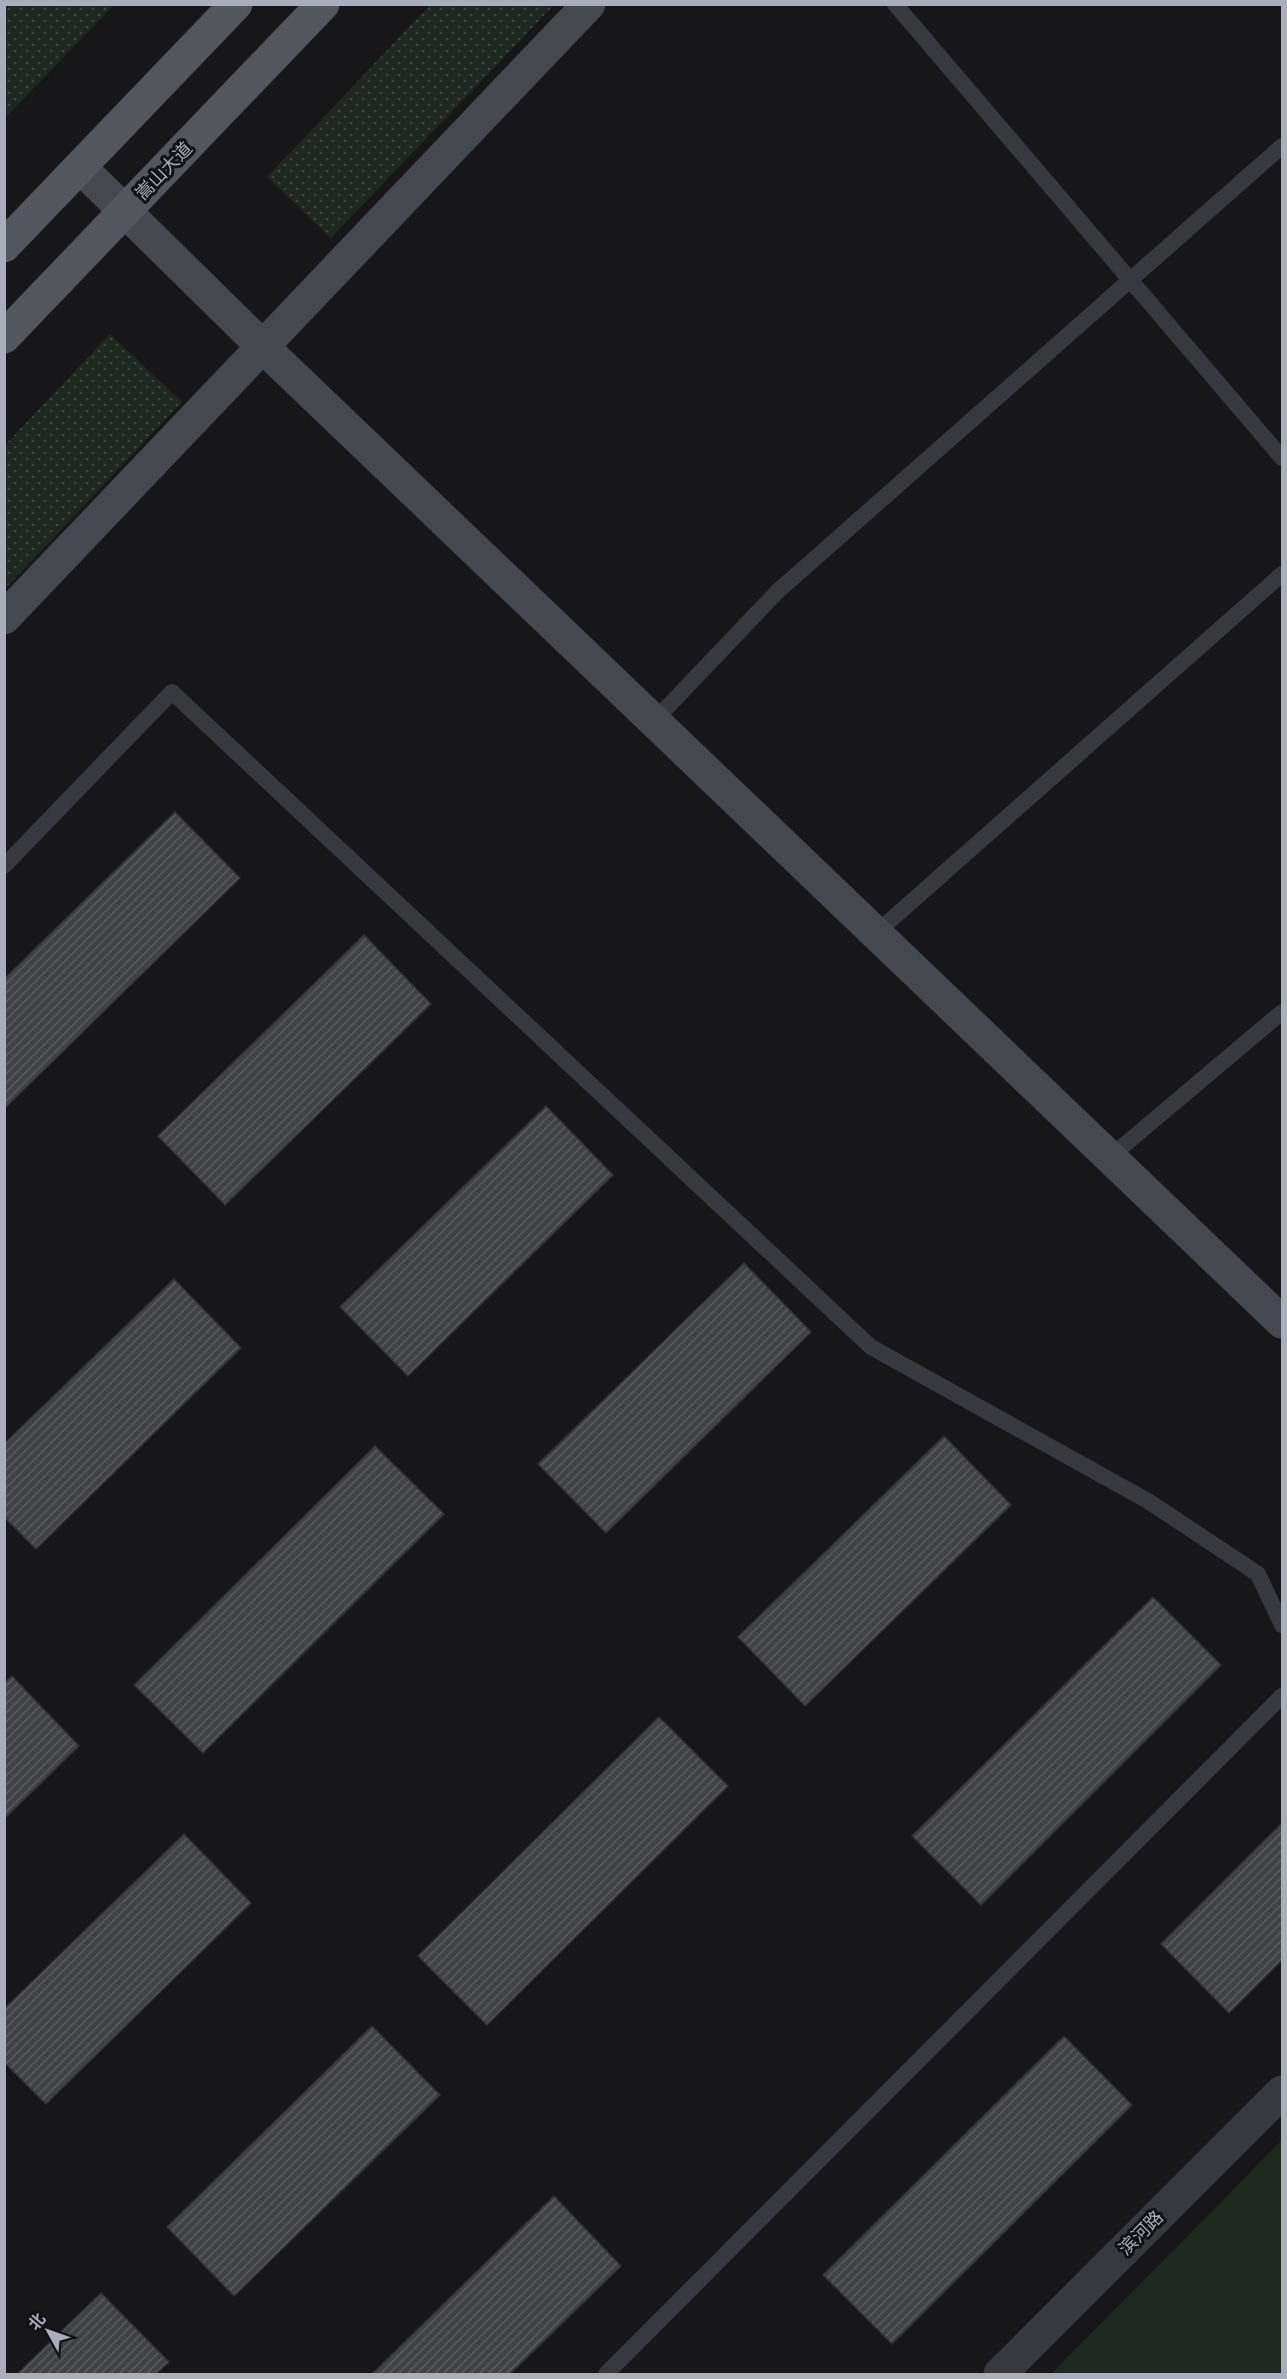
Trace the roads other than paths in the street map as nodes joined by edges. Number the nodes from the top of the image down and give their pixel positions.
1 (237, 4) edge
2 (323, 4) edge
3 (588, 4) edge
4 (895, 4) edge
5 (1282, 146) edge
6 (80, 167) junction
7 (126, 210) junction
8 (4, 246) edge
9 (1130, 279) junction
10 (4, 337) edge
11 (263, 347) junction
12 (1282, 458) edge
13 (1282, 574) edge
14 (4, 618) edge
15 (654, 721) junction
16 (4, 866) edge
17 (876, 933) junction
18 (1282, 1012) edge
19 (1110, 1157) junction
20 (1282, 1322) edge
21 (1282, 1626) edge
22 (1282, 1696) edge
23 (1282, 2092) edge
24 (606, 2374) edge
25 (1000, 2374) edge

1 - 6 main road
2 - 7 main road, 嵩山大道
3 - 11 main road
4 - 9 lane
5 - 9 lane
6 - 7 main road
6 - 8 main road
7 - 10 main road, 嵩山大道
7 - 11 main road
9 - 12 lane
9 - 15 lane
11 - 14 main road
11 - 15 main road
13 - 17 lane
15 - 17 main road
16 - 21 lane
17 - 19 main road
18 - 19 lane
19 - 20 main road
22 - 24 lane
23 - 25 street, 滨河路

